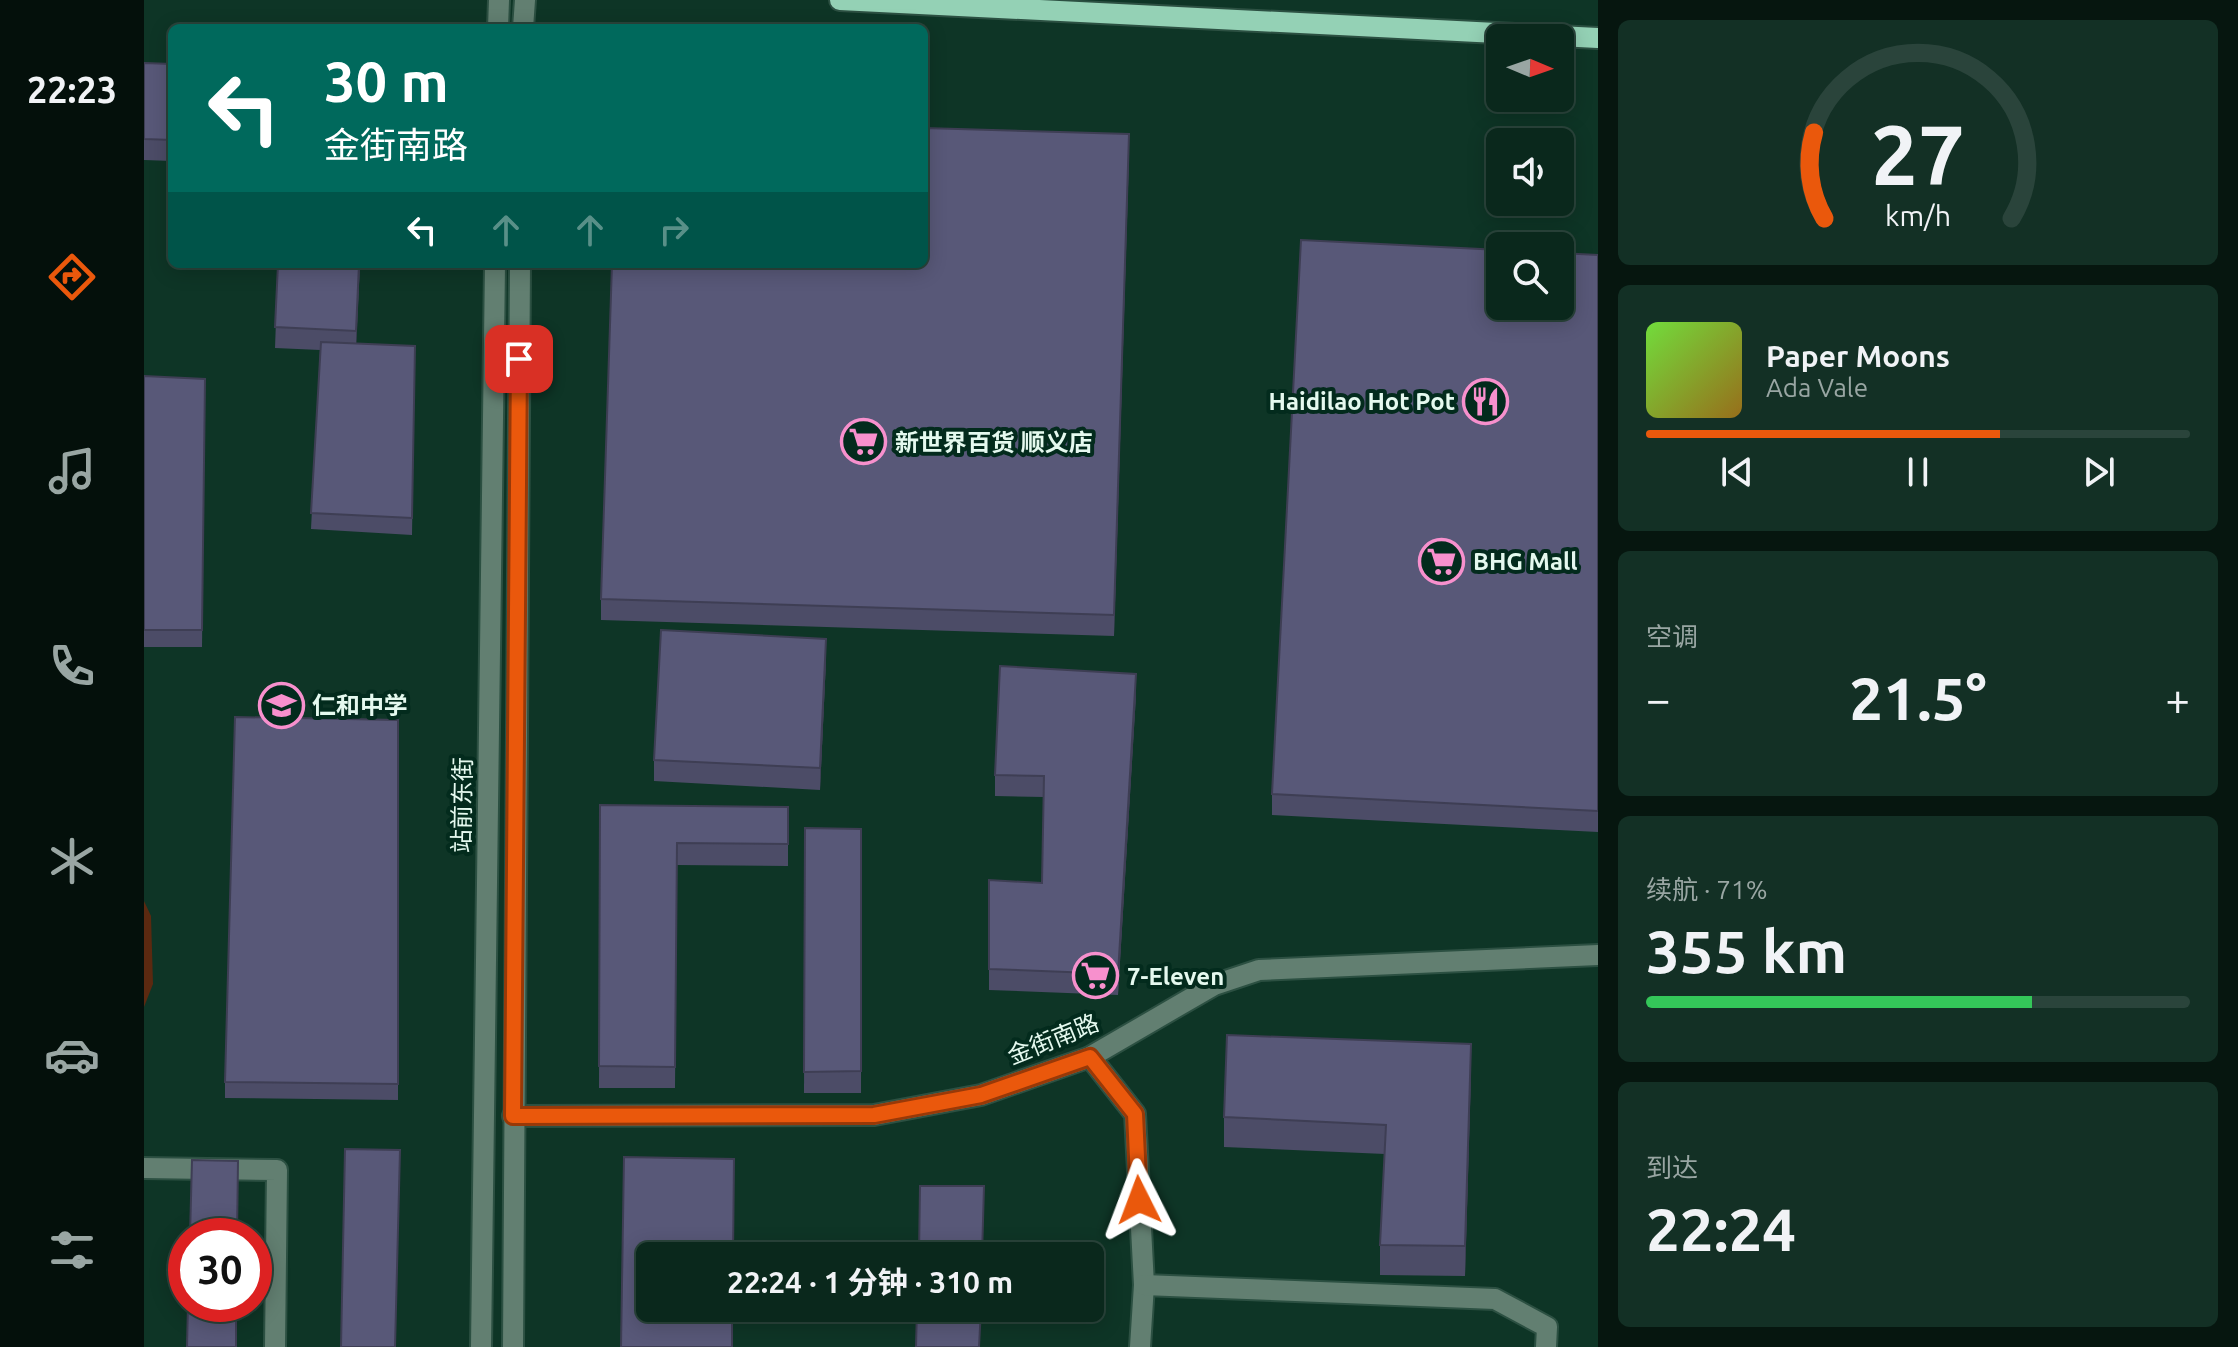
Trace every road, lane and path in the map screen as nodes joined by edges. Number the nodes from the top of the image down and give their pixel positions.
1 (499, 0) edge
2 (525, 0) edge
3 (840, 0) edge
4 (498, 24) edge
5 (523, 24) edge
6 (1598, 38) edge
7 (495, 268) edge
8 (520, 268) edge
9 (1598, 955) edge
10 (1090, 1057) junction
11 (513, 1116) junction
12 (144, 1168) edge
13 (1144, 1285) junction
14 (275, 1347) edge
15 (481, 1347) edge
16 (513, 1347) edge
17 (1140, 1347) edge
18 (1546, 1347) edge

1 - 4 street
2 - 5 street
3 - 6 main road
7 - 15 street, 站前东街
8 - 11 street
9 - 10 street, 金街南路
10 - 11 street, 金街南路
10 - 13 street
11 - 16 street
12 - 14 street
13 - 17 street
13 - 18 street

